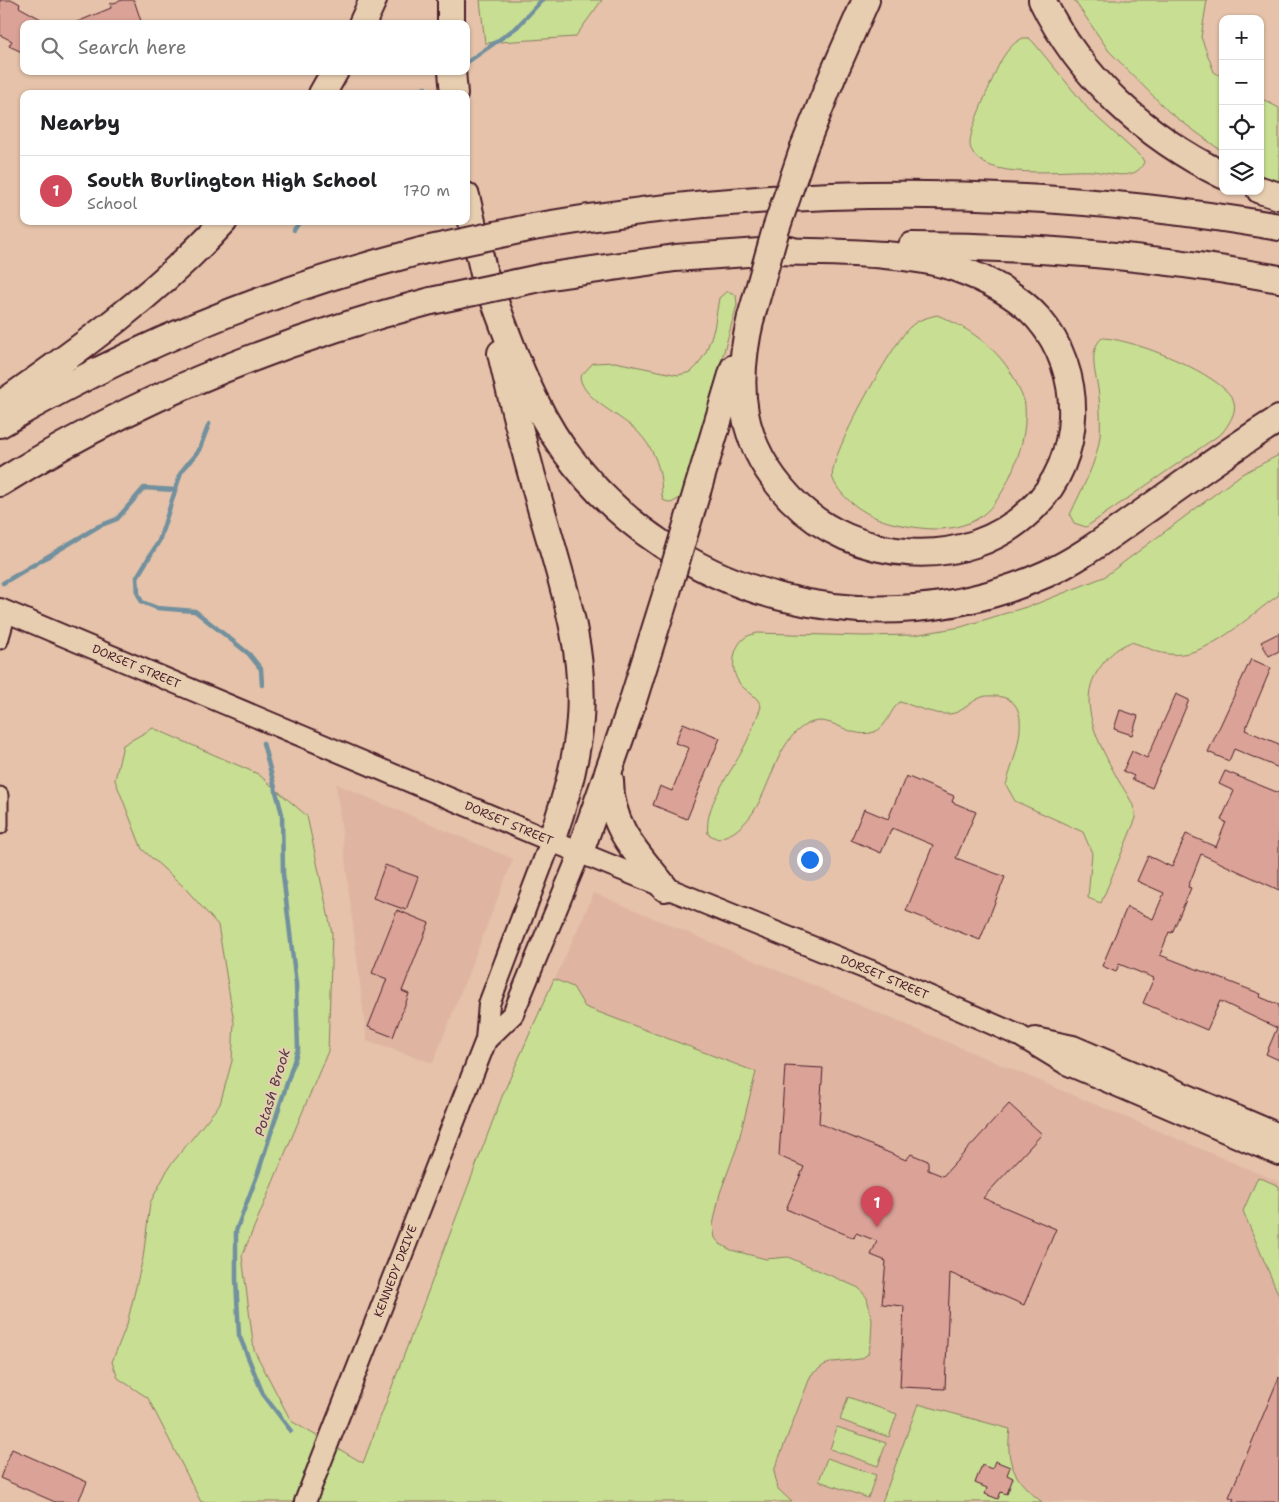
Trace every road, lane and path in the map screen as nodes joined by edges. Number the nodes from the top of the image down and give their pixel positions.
1 (373, 0) edge
2 (451, 0) edge
3 (866, 0) edge
4 (1042, 0) edge
5 (364, 20) edge
6 (451, 20) edge
7 (333, 75) edge
8 (452, 75) edge
9 (324, 90) edge
10 (454, 90) edge
11 (1219, 173) edge
12 (1264, 191) edge
13 (1279, 196) edge
14 (470, 213) edge
15 (220, 225) edge
16 (1279, 227) edge
17 (778, 250) junction
18 (485, 275) junction
19 (1279, 279) edge
20 (751, 318) junction
21 (0, 405) edge
22 (1279, 419) edge
23 (0, 424) edge
24 (0, 483) edge
25 (4, 611) edge
26 (0, 641) edge
27 (613, 762) junction
28 (0, 795) edge
29 (0, 826) edge
30 (551, 841) junction
31 (580, 852) junction
32 (665, 888) junction
33 (1020, 1036) junction
34 (486, 1040) junction
35 (1279, 1134) edge
36 (1279, 1155) edge
37 (305, 1502) edge

1 - 5 highway
2 - 6 highway
3 - 20 highway, bridge
4 - 11 highway
7 - 9 highway
8 - 10 highway
12 - 13 highway
14 - 18 highway
15 - 21 highway
16 - 23 highway, bridge
17 - 19 highway
17 - 20 highway
17 - 24 highway, bridge
18 - 22 highway
18 - 30 highway
20 - 27 highway, bridge
25 - 26 street
25 - 30 main road, DORSET STREET
27 - 31 highway
27 - 32 highway
28 - 29 street
30 - 31 main road, DORSET STREET
30 - 34 main road, KENNEDY DRIVE
31 - 32 main road, DORSET STREET
31 - 34 main road, KENNEDY DRIVE
32 - 33 main road, DORSET STREET
33 - 35 main road, DORSET STREET
33 - 36 main road, DORSET STREET
34 - 37 main road, KENNEDY DRIVE

